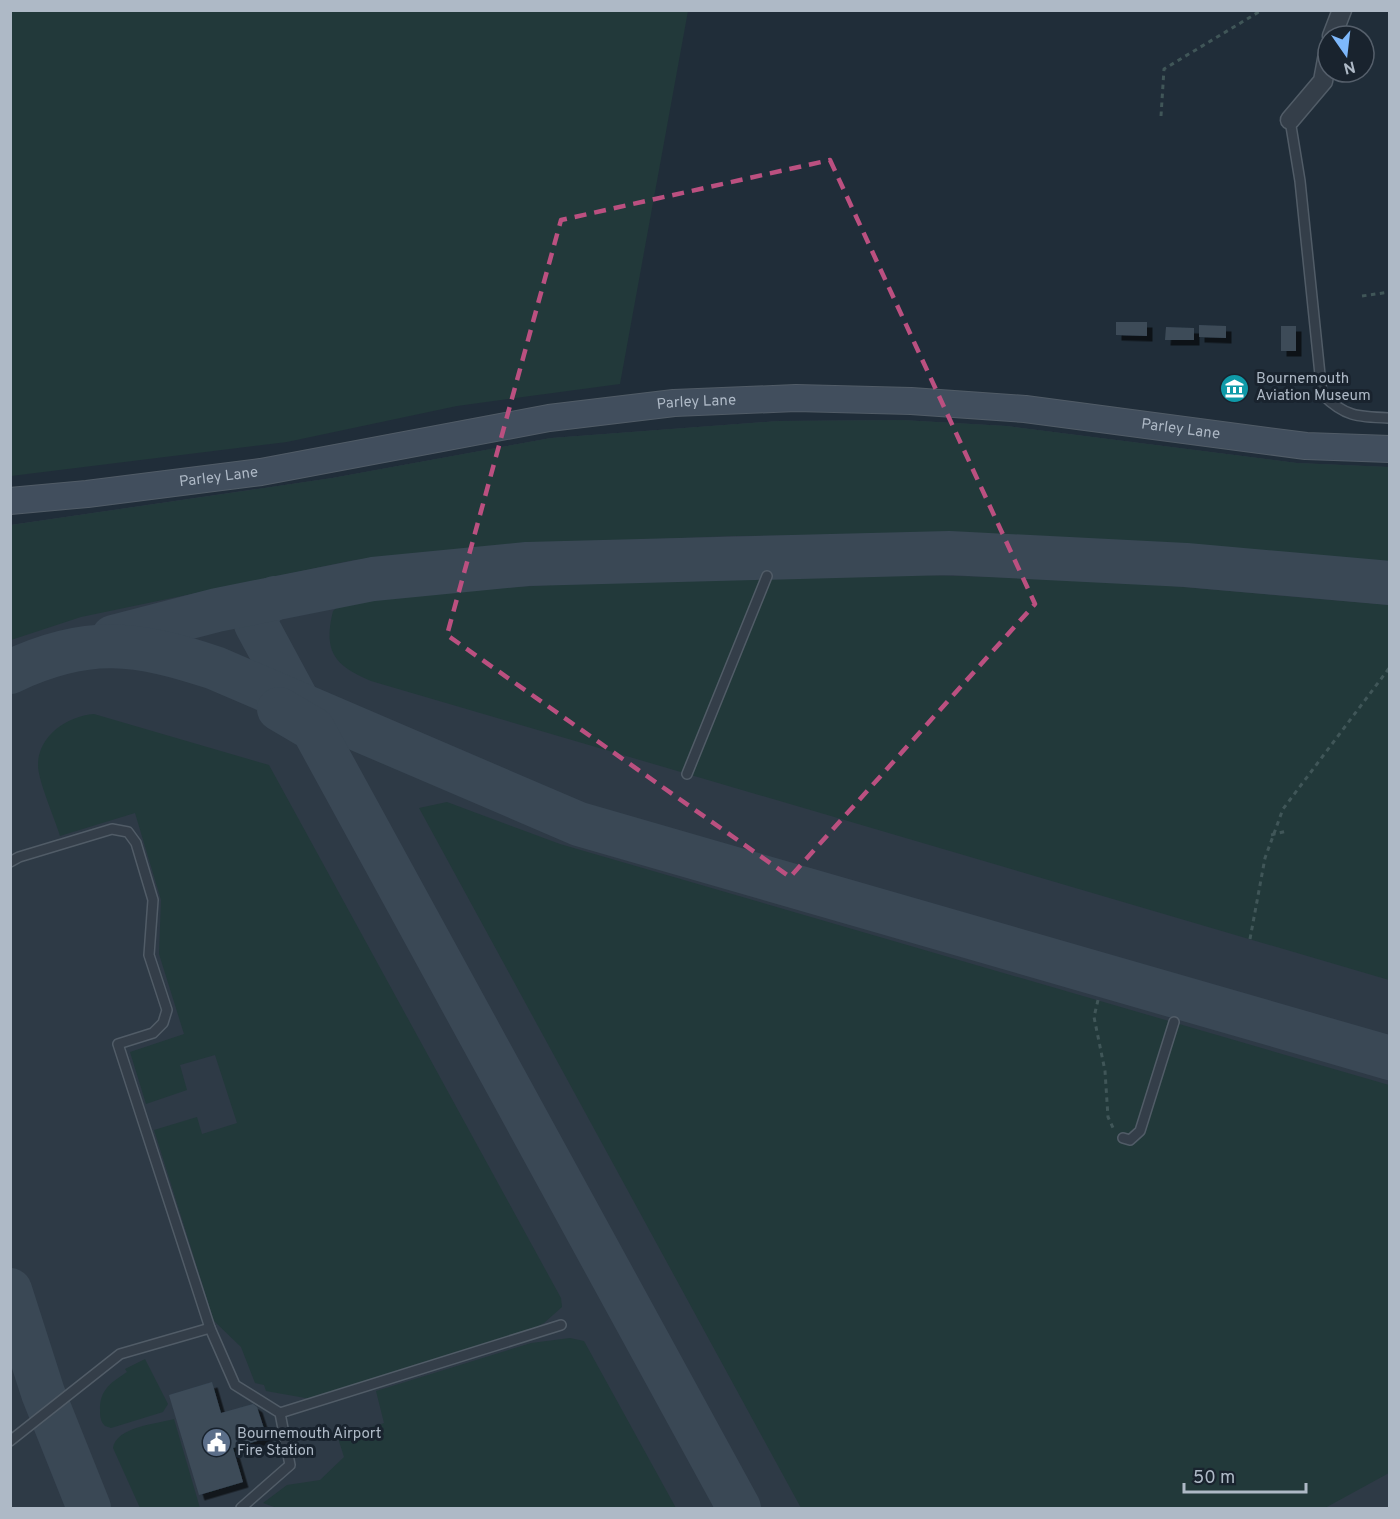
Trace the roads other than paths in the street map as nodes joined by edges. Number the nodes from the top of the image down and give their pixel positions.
1 (1320, 84) edge
2 (1290, 120) joint
3 (1389, 418) edge
4 (1389, 449) edge
5 (10, 501) edge
6 (767, 576) dead end
7 (687, 774) dead end
8 (10, 862) edge
9 (1174, 1023) dead end
10 (1123, 1138) road end
11 (561, 1325) dead end
12 (210, 1328) junction
13 (280, 1413) junction
14 (10, 1441) edge
15 (241, 1509) edge

1 - 2 street
2 - 3 lane
4 - 5 main road, Parley Lane
6 - 7 lane
8 - 12 lane
9 - 10 lane
11 - 13 lane
12 - 13 lane
12 - 14 lane
13 - 15 lane

